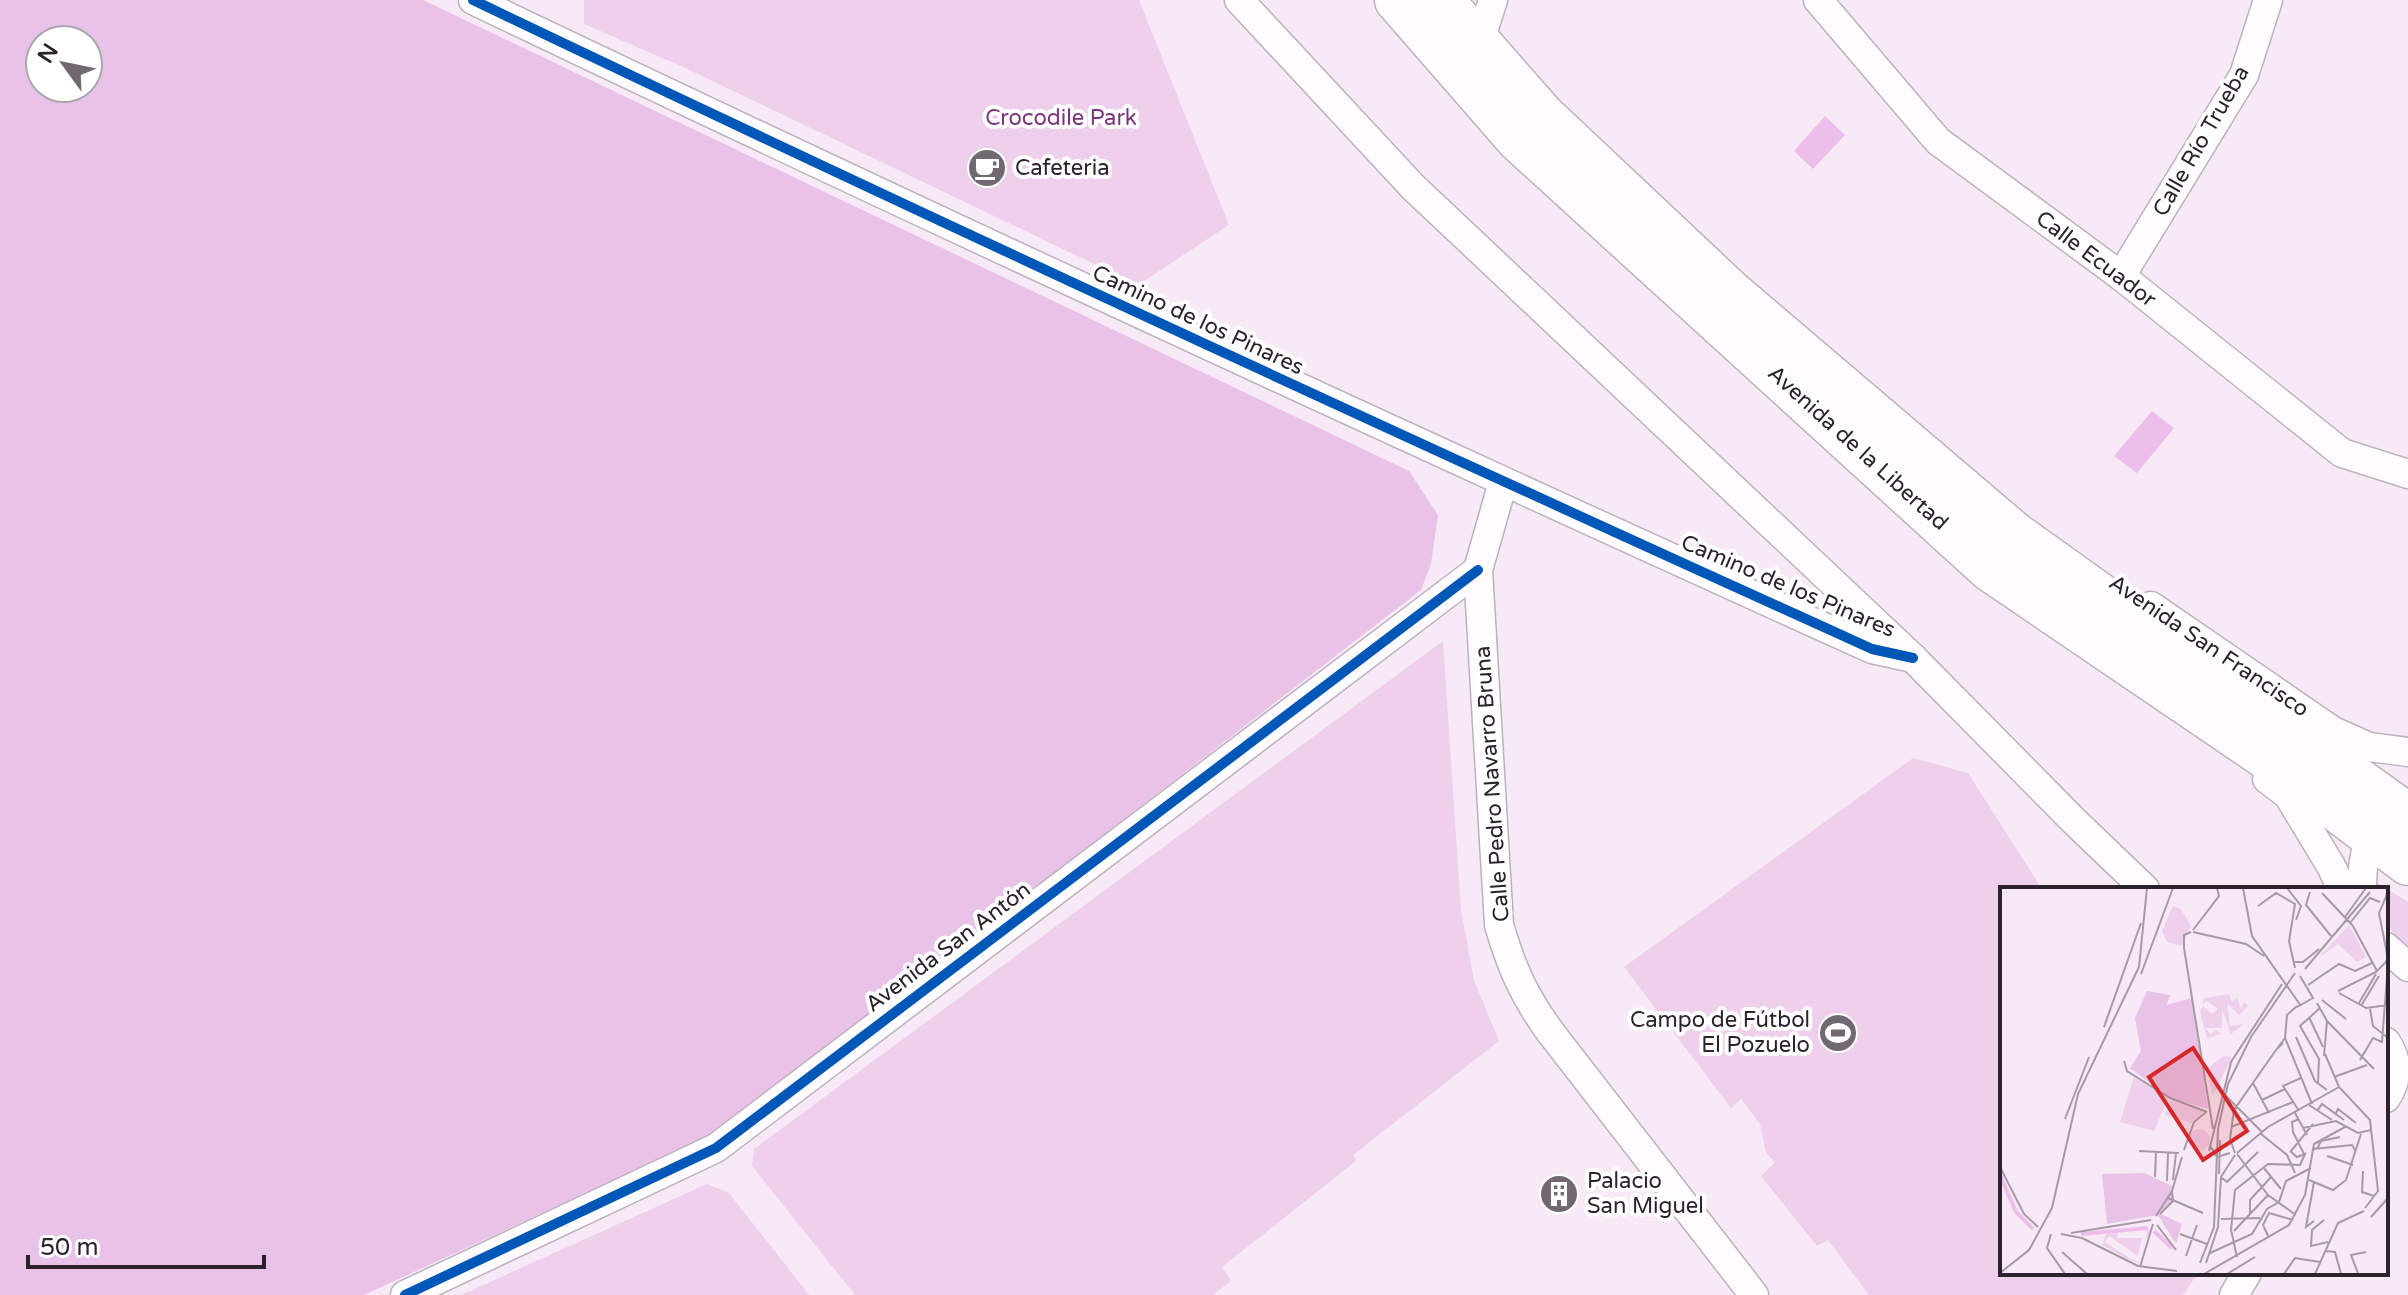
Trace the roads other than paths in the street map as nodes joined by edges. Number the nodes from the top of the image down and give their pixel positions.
1 (473, 0) edge
2 (1239, 0) edge
3 (1397, 0) edge
4 (1441, 0) edge
5 (1493, 0) edge
6 (1818, 0) edge
7 (2268, 0) edge
8 (1479, 44) junction
9 (2121, 276) junction
10 (2408, 474) edge
11 (1503, 482) junction
12 (2014, 534) junction
13 (1478, 570) junction
14 (1913, 658) junction
15 (2183, 701) junction
16 (2408, 752) edge
17 (2395, 812) edge
18 (2408, 863) edge
19 (2143, 887) edge
20 (2341, 887) edge
21 (2362, 887) edge
22 (2388, 949) edge
23 (2408, 967) edge
24 (2388, 1046) edge
25 (2397, 1077) edge
26 (2246, 1275) edge
27 (405, 1295) edge
28 (1754, 1295) edge
29 (2234, 1295) edge

1 - 11 street, Camino de los Pinares
2 - 14 street
3 - 15 main road, Avenida de la Libertad
4 - 8 main road, Avenida de la Libertad
5 - 8 street
6 - 9 street, Calle Ecuador
7 - 9 street, Calle Río Trueba
8 - 12 main road, Avenida de la Libertad
9 - 10 street, Calle Ecuador
11 - 13 street, Calle Pedro Navarro Bruna
11 - 14 street, Camino de los Pinares
12 - 16 street, Avenida San Francisco
12 - 17 main road, Avenida de la Libertad
13 - 27 street, Avenida San Antón
13 - 28 street, Calle Pedro Navarro Bruna
14 - 19 street
15 - 17 main road, Avenida de la Libertad
15 - 20 street
17 - 18 main road, Avenida de la Libertad
17 - 21 street
22 - 23 street
24 - 25 street
26 - 29 street

